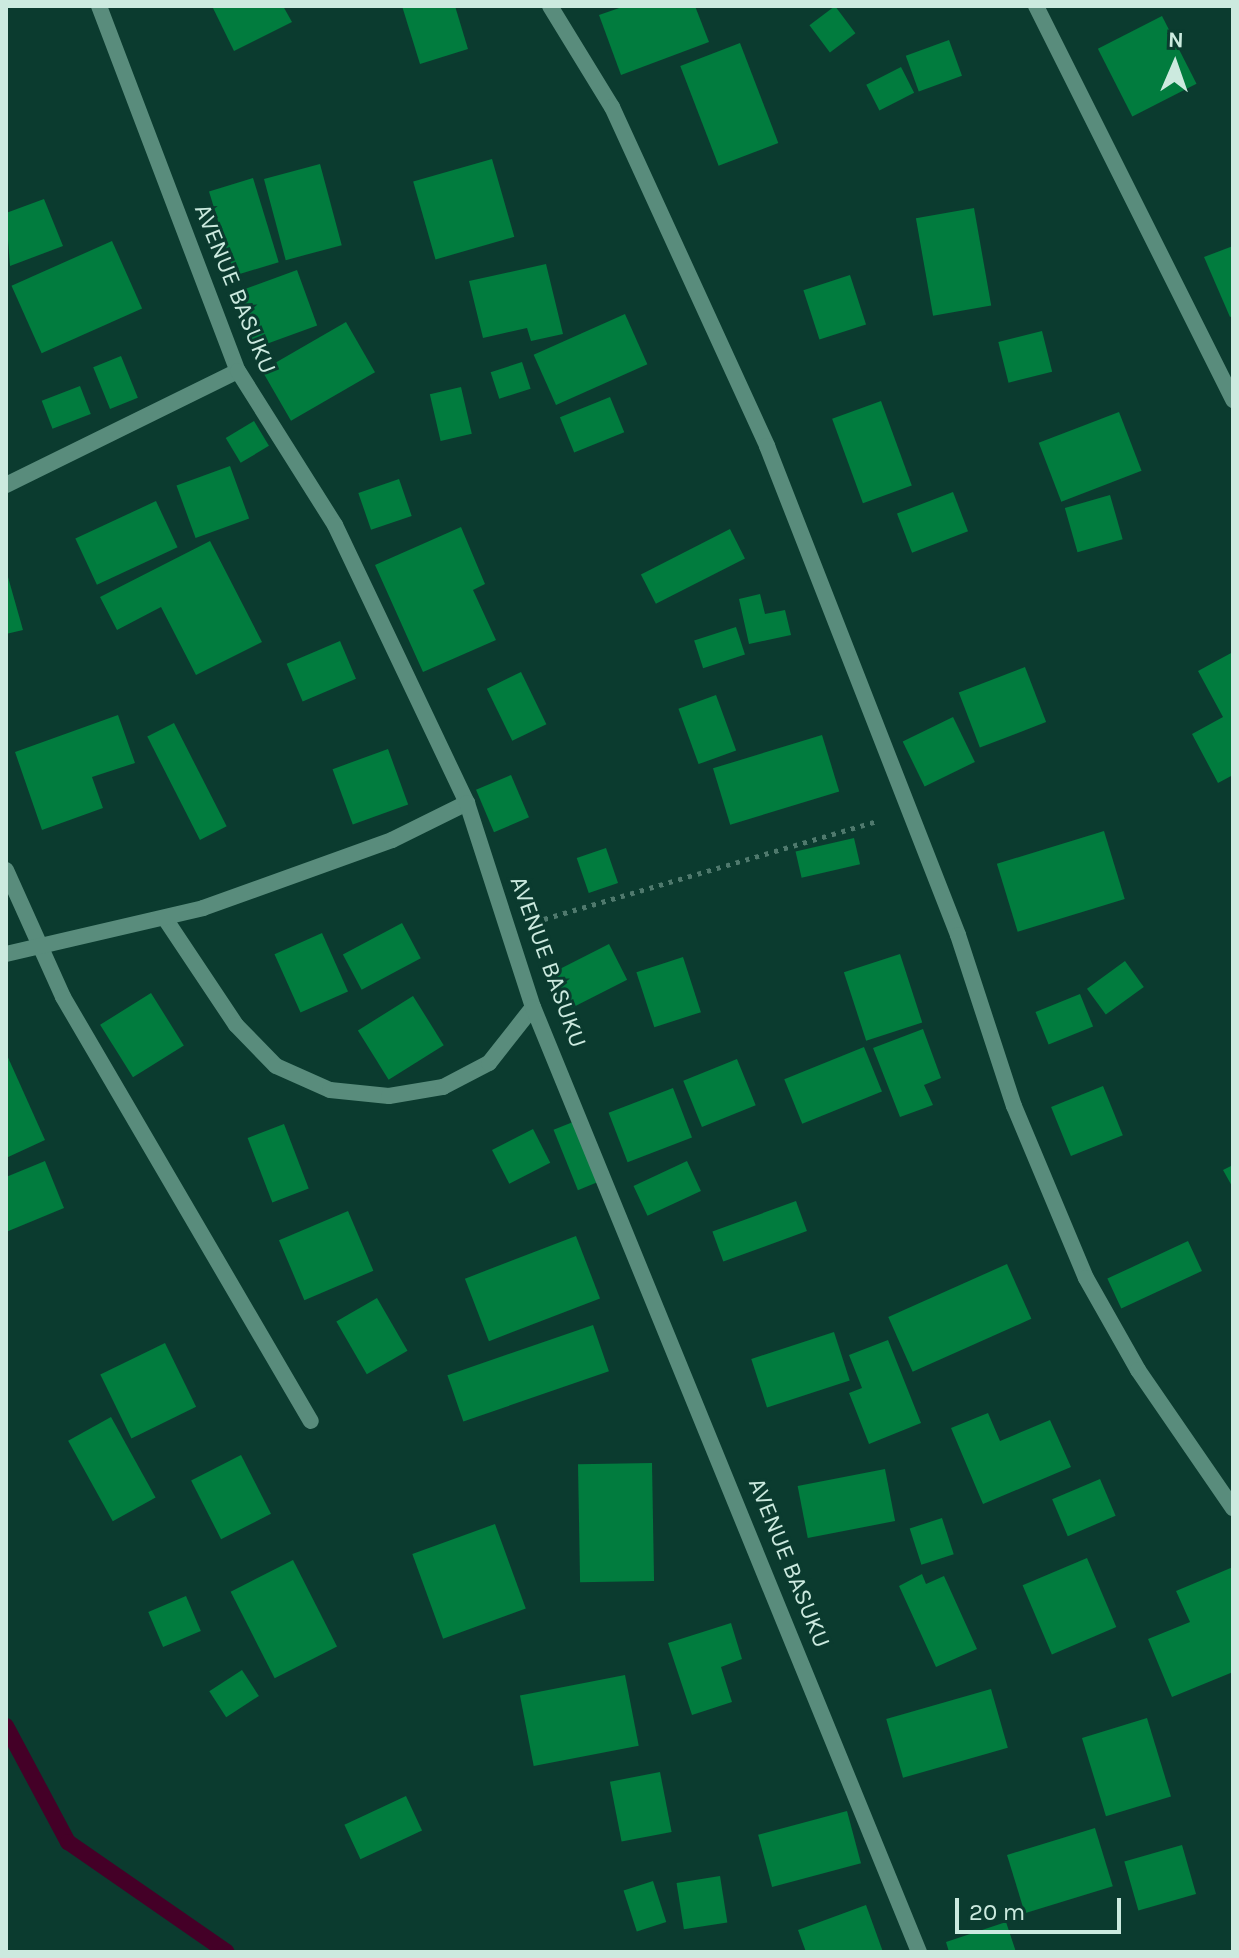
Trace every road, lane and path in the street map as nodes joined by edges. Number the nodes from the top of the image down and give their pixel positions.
1 (99, 6) edge
2 (550, 6) edge
3 (1036, 6) edge
4 (238, 371) junction
5 (1233, 400) edge
6 (6, 485) edge
7 (467, 803) junction
8 (908, 811) junction
9 (6, 870) edge
10 (166, 920) junction
11 (508, 929) junction
12 (36, 945) junction
13 (6, 954) edge
14 (533, 1007) junction
15 (311, 1421) dead end
16 (1233, 1508) edge
17 (919, 1952) edge

1 - 4 street, AVENUE BASUKU
2 - 8 street
3 - 5 street
4 - 6 street
4 - 7 street, AVENUE BASUKU
7 - 10 street
7 - 11 street, AVENUE BASUKU
8 - 11 path
8 - 16 street
9 - 12 street
10 - 12 street
10 - 14 street
11 - 14 street, AVENUE BASUKU
12 - 13 street
12 - 15 street
14 - 17 street, AVENUE BASUKU

